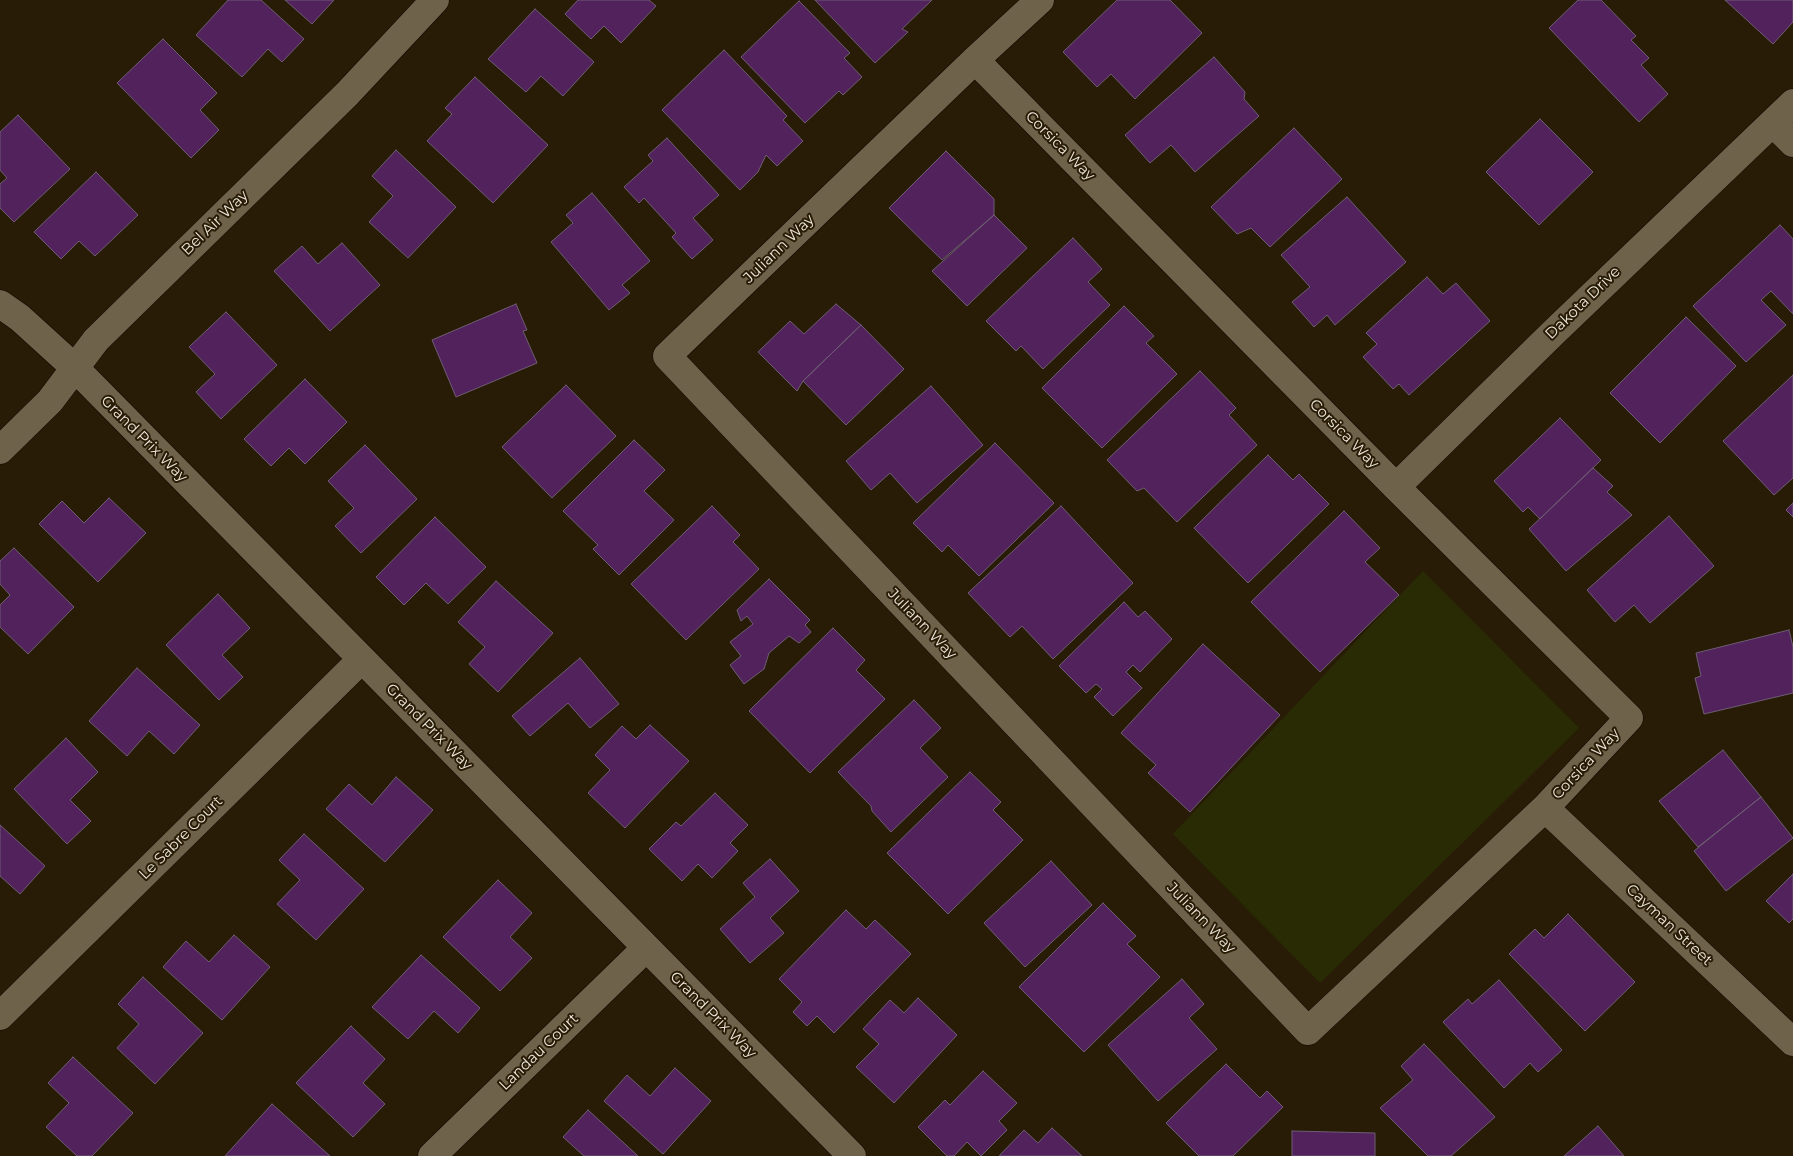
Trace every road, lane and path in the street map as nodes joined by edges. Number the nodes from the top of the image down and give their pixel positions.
1 (434, 0) edge
2 (1040, 0) edge
3 (975, 60) junction
4 (1793, 103) edge
5 (1773, 122) junction
6 (1793, 143) edge
7 (0, 304) edge
8 (75, 368) junction
9 (0, 450) edge
10 (1396, 487) junction
11 (362, 659) junction
12 (1544, 808) junction
13 (646, 948) junction
14 (0, 1016) edge
15 (1793, 1042) edge
16 (432, 1156) edge
17 (852, 1156) edge

1 - 8 street, Bel Air Way
2 - 3 street, Juliann Way
3 - 10 street, Corsica Way
3 - 12 street, Juliann Way
4 - 5 street, Dakota Drive
5 - 6 street
5 - 10 street, Dakota Drive
7 - 8 street, Grand Prix Way
8 - 9 street, Bel Air Way
8 - 11 street, Grand Prix Way
10 - 12 street, Corsica Way
11 - 13 street, Grand Prix Way
11 - 14 street, Le Sabre Court
12 - 15 street, Cayman Street
13 - 16 street, Landau Court
13 - 17 street, Grand Prix Way

